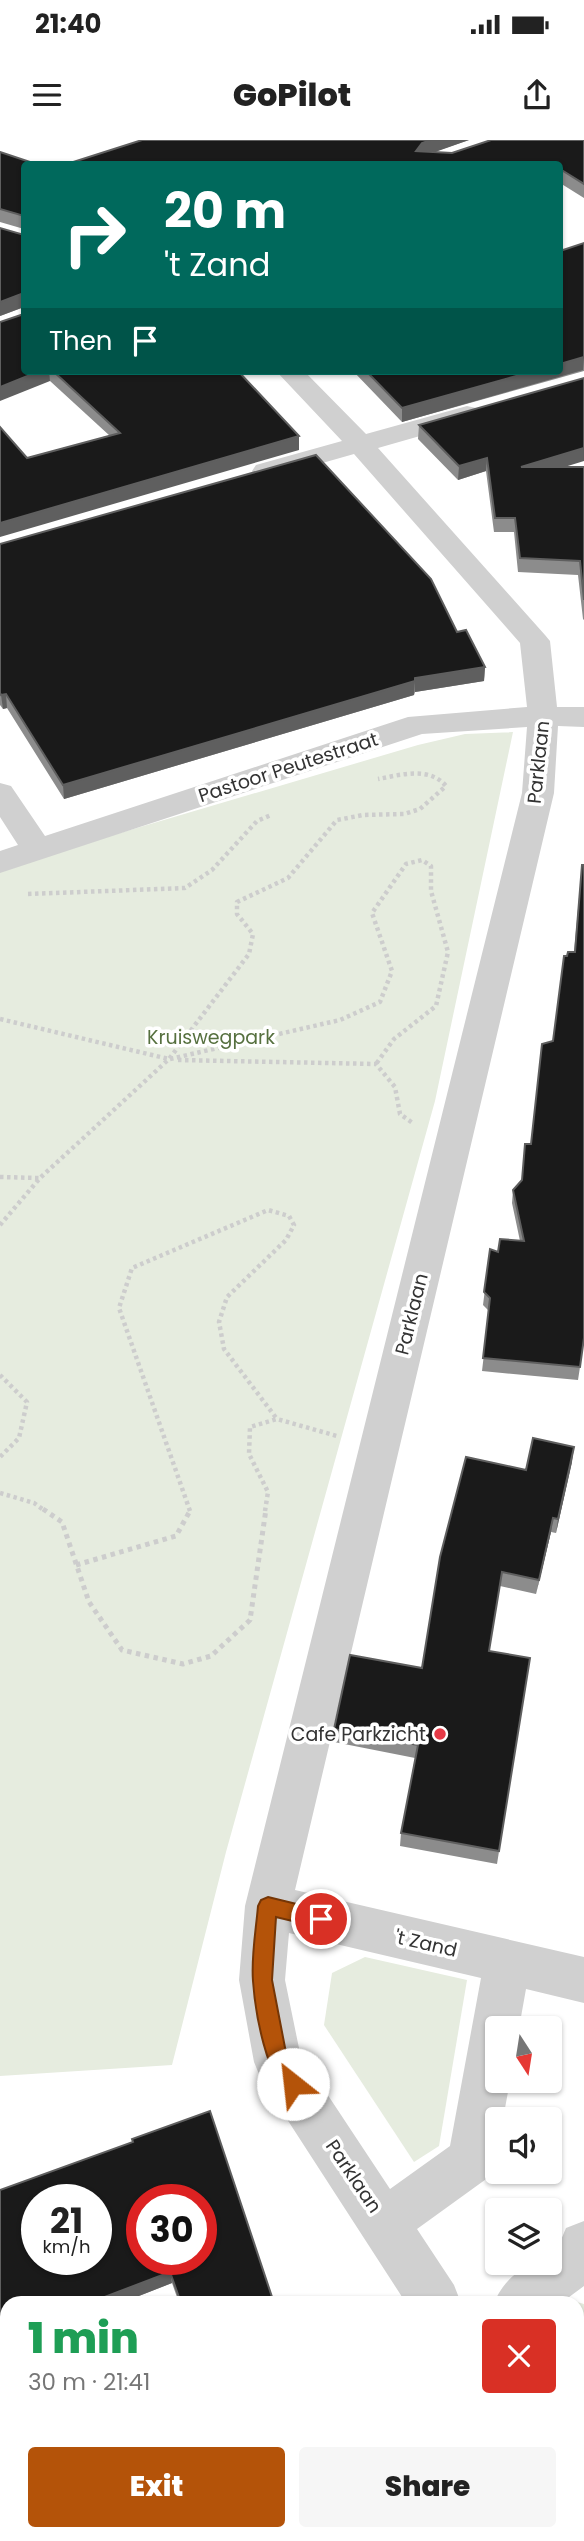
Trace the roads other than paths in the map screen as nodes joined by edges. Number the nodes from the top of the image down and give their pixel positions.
1 (293, 375) edge
2 (492, 407) edge
3 (360, 444) junction
4 (240, 478) edge
5 (543, 716) junction
6 (584, 717) edge
7 (0, 793) edge
8 (37, 849) junction
9 (0, 862) edge
10 (268, 1906) junction
11 (507, 1963) junction
12 (584, 1980) edge
13 (385, 2222) junction
14 (584, 2246) edge
15 (432, 2296) edge
16 (528, 2296) edge

1 - 3 street, Parklaan
2 - 3 street
3 - 4 street
3 - 5 street, Parklaan
5 - 6 street, Pastoor Peutestraat
5 - 8 street, Pastoor Peutestraat
5 - 10 street, Parklaan
7 - 8 street
8 - 9 street, Pastoor Peutestraat
10 - 11 street, 't Zand
10 - 13 street, Parklaan
11 - 12 street, 't Zand
11 - 13 street
13 - 15 street, Parklaan
14 - 16 street

